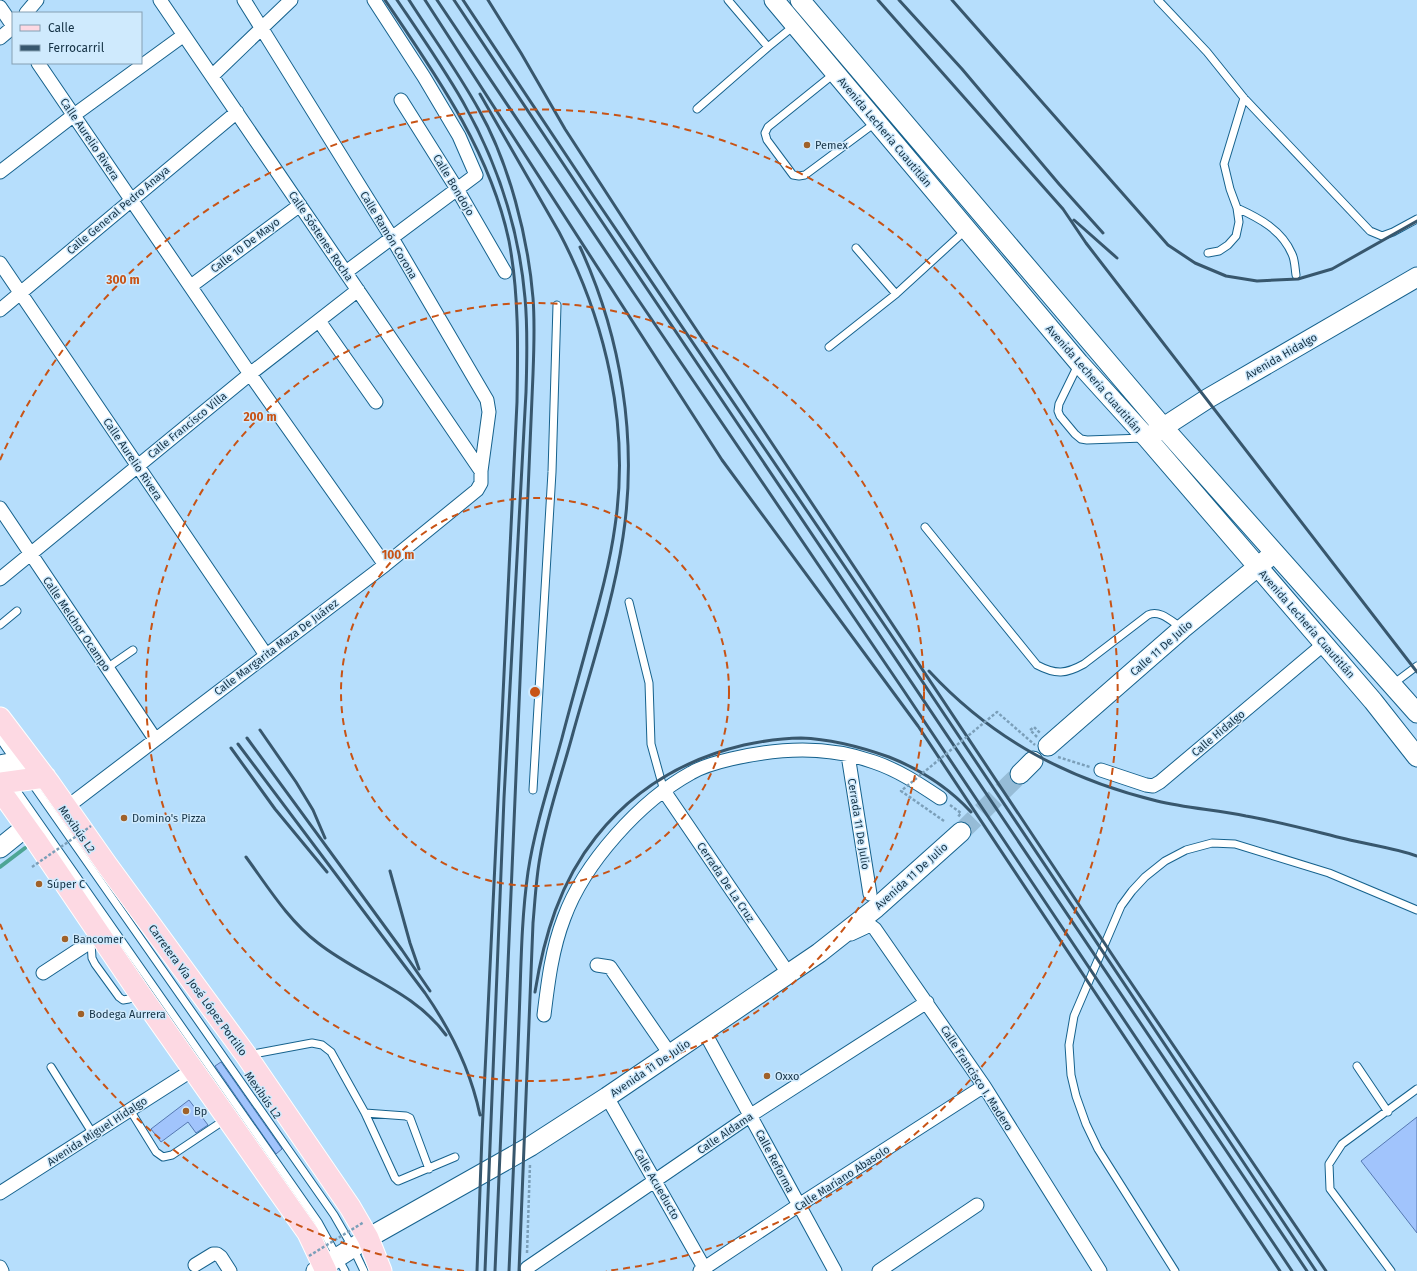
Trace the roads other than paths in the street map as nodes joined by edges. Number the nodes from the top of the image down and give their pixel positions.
1 (37, 0) edge
2 (160, 0) edge
3 (244, 0) edge
4 (291, 0) edge
5 (374, 0) edge
6 (728, 0) edge
7 (774, 0) edge
8 (800, 0) edge
9 (1158, 0) edge
10 (0, 7) edge
11 (27, 12) edge
12 (12, 25) edge
13 (795, 25) junction
14 (12, 28) edge
15 (261, 28) junction
16 (184, 35) junction
17 (0, 38) edge
18 (768, 47) junction
19 (39, 64) edge
20 (835, 72) junction
21 (212, 76) junction
22 (1244, 98) junction
23 (401, 100) dead end
24 (697, 109) dead end
25 (237, 112) junction
26 (74, 116) junction
27 (877, 121) junction
28 (0, 172) edge
29 (457, 189) junction
30 (131, 199) junction
31 (300, 205) junction
32 (1237, 208) junction
33 (1417, 219) edge
34 (967, 229) junction
35 (392, 238) junction
36 (856, 248) dead end
37 (1208, 253) dead end
38 (0, 263) edge
39 (346, 272) junction
40 (505, 272) dead end
41 (1296, 275) dead end
42 (1417, 277) edge
43 (191, 286) junction
44 (358, 290) junction
45 (20, 293) junction
46 (896, 294) junction
47 (557, 305) dead end
48 (0, 310) edge
49 (319, 321) junction
50 (829, 347) dead end
51 (1079, 363) junction
52 (250, 374) junction
53 (376, 402) dead end
54 (1163, 427) junction
55 (1147, 438) junction
56 (138, 466) junction
57 (481, 477) junction
58 (0, 508) edge
59 (925, 527) dead end
60 (1275, 552) junction
61 (31, 554) junction
62 (385, 565) junction
63 (1258, 566) junction
64 (0, 579) edge
65 (629, 602) dead end
66 (17, 611) dead end
67 (0, 625) edge
68 (1182, 629) junction
69 (1324, 644) junction
70 (133, 650) dead end
71 (266, 655) junction
72 (1417, 666) edge
73 (107, 668) junction
74 (1391, 684) junction
75 (1373, 701) junction
76 (1417, 713) edge
77 (0, 718) edge
78 (0, 739) edge
79 (155, 739) junction
80 (848, 755) junction
81 (1034, 756) road end
82 (1417, 756) edge
83 (1101, 770) dead end
84 (13, 776) edge
85 (533, 790) dead end
86 (664, 791) junction
87 (940, 798) dead end
88 (67, 807) junction
89 (26, 827) junction
90 (961, 832) tunnel mouth
91 (0, 848) edge
92 (870, 894) dead end
93 (1417, 910) edge
94 (96, 939) junction
95 (832, 944) junction
96 (597, 965) dead end
97 (43, 973) dead end
98 (788, 973) junction
99 (927, 1002) junction
100 (544, 1015) dead end
101 (704, 1030) junction
102 (670, 1054) junction
103 (246, 1055) junction
104 (1356, 1066) dead end
105 (51, 1067) dead end
106 (194, 1069) junction
107 (984, 1086) junction
108 (1417, 1089) edge
109 (607, 1097) junction
110 (130, 1110) junction
111 (1388, 1112) junction
112 (365, 1113) junction
113 (750, 1115) junction
114 (228, 1118) junction
115 (93, 1134) junction
116 (454, 1157) dead end
117 (429, 1169) junction
118 (655, 1181) junction
119 (0, 1193) edge
120 (799, 1205) junction
121 (978, 1205) dead end
122 (338, 1256) edge
123 (195, 1265) dead end
124 (0, 1268) edge
125 (527, 1268) road end
126 (703, 1270) edge
127 (2, 1271) edge
128 (230, 1271) edge
129 (364, 1271) edge
130 (381, 1271) edge
131 (835, 1271) edge
132 (880, 1271) edge
133 (1100, 1271) edge
134 (1175, 1271) edge
135 (1391, 1271) edge

1 - 11 street
2 - 16 street, Calle Sóstenes Rocha
3 - 15 street, Calle Ramón Corona
4 - 15 street
5 - 29 street
6 - 18 lane
7 - 13 main road, Avenida Lecheria Cuautitlán
8 - 54 main road, Avenida Lecheria Cuautitlán
9 - 22 lane
10 - 12 street
13 - 18 lane
13 - 20 main road, Avenida Lecheria Cuautitlán
14 - 17 street
15 - 21 street
15 - 35 street, Calle Ramón Corona
16 - 21 street, Calle Sóstenes Rocha
16 - 26 street
18 - 24 lane
19 - 26 street, Calle Aurelio Rivera
20 - 27 main road, Avenida Lecheria Cuautitlán
20 - 27 lane
21 - 25 street, Calle Sóstenes Rocha
22 - 32 lane
22 - 33 lane
23 - 29 street, Calle Bondojo
25 - 30 street, Calle General Pedro Anaya
25 - 31 street, Calle Sóstenes Rocha
26 - 28 street
26 - 30 street, Calle Aurelio Rivera
27 - 34 main road, Avenida Lecheria Cuautitlán
29 - 35 street
29 - 40 street, Calle Bondojo
30 - 43 street, Calle Aurelio Rivera
30 - 45 street, Calle General Pedro Anaya
31 - 39 street, Calle Sóstenes Rocha
31 - 43 street, Calle 10 De Mayo
32 - 37 lane
32 - 41 lane
34 - 46 lane
34 - 51 main road, Avenida Lecheria Cuautitlán
35 - 39 street
35 - 57 street, Calle Ramón Corona
36 - 46 lane
38 - 45 street, Calle Aurelio Rivera
39 - 44 street, Calle Sóstenes Rocha
42 - 54 main road, Avenida Hidalgo
43 - 52 street, Calle Aurelio Rivera
44 - 49 street, Calle Francisco Villa
44 - 57 street, Calle Sóstenes Rocha
45 - 48 street, Calle General Pedro Anaya
45 - 56 street, Calle Aurelio Rivera
46 - 50 lane
47 - 85 lane
49 - 52 street, Calle Francisco Villa
49 - 53 street
51 - 55 main road, Avenida Lecheria Cuautitlán
51 - 55 lane
52 - 56 street, Calle Francisco Villa
52 - 62 street, Calle Aurelio Rivera
54 - 55 main road, Avenida Hidalgo
54 - 60 main road, Avenida Lecheria Cuautitlán
55 - 63 main road, Avenida Lecheria Cuautitlán
56 - 61 street, Calle Francisco Villa
56 - 71 street, Calle Aurelio Rivera
57 - 62 street, Calle Margarita Maza De Juárez
58 - 61 street, Calle Melchor Ocampo
59 - 68 lane
60 - 63 main road, Calle 11 De Julio
60 - 74 main road, Avenida Lecheria Cuautitlán
61 - 64 street, Calle Francisco Villa
61 - 73 street, Calle Melchor Ocampo
62 - 71 street, Calle Margarita Maza De Juárez
63 - 68 main road, Calle 11 De Julio
63 - 69 main road, Avenida Lecheria Cuautitlán
65 - 86 lane
66 - 67 lane
68 - 81 main road, Calle 11 De Julio
69 - 75 main road, Avenida Lecheria Cuautitlán
69 - 83 street, Calle Hidalgo
70 - 73 lane
71 - 79 street, Calle Margarita Maza De Juárez
72 - 74 lane
73 - 79 street, Calle Melchor Ocampo
74 - 75 main road
74 - 76 main road, Avenida Lecheria Cuautitlán
75 - 82 main road, Avenida Lecheria Cuautitlán
77 - 84 main road, Carretera Vía José López Portillo
78 - 84 lane, Mexibús L2
79 - 88 street, Calle Margarita Maza De Juárez
80 - 86 street
80 - 87 street
80 - 92 street, Cerrada 11 De Julio
84 - 88 main road, Carretera Vía José López Portillo
84 - 89 main road, Carretera Vía José López Portillo
84 - 122 lane, Mexibús L2
84 - 122 lane, Mexibús L2
86 - 98 street, Cerrada De La Cruz
86 - 100 street
88 - 103 main road, Carretera Vía José López Portillo
89 - 91 main road
89 - 94 main road, Carretera Vía José López Portillo
90 - 95 main road, Avenida 11 De Julio
93 - 134 lane
94 - 97 street
94 - 106 main road, Carretera Vía José López Portillo
95 - 98 main road, Avenida 11 De Julio
95 - 99 street, Calle Francisco I. Madero
96 - 102 street
98 - 101 main road, Avenida 11 De Julio
99 - 107 street, Calle Francisco I. Madero
99 - 113 street, Calle Aldama
101 - 102 main road, Avenida 11 De Julio
101 - 113 street, Calle Reforma
102 - 109 main road, Avenida 11 De Julio
103 - 112 lane
103 - 122 main road, Carretera Vía José López Portillo
104 - 111 lane
105 - 115 lane
106 - 110 street, Avenida Miguel Hidalgo
106 - 114 main road, Carretera Vía José López Portillo
107 - 120 street, Calle Mariano Abasolo
107 - 133 street, Calle Francisco I. Madero
108 - 111 lane
109 - 118 street, Calle Acueducto
109 - 122 main road, Avenida 11 De Julio
110 - 114 lane
110 - 115 street, Avenida Miguel Hidalgo
111 - 135 lane
112 - 117 lane
112 - 117 lane
113 - 118 street, Calle Aldama
113 - 120 street, Calle Reforma
114 - 122 main road, Carretera Vía José López Portillo
115 - 119 street, Avenida Miguel Hidalgo
116 - 117 lane
118 - 125 street, Calle Aldama
118 - 126 street, Calle Acueducto
120 - 126 street, Calle Mariano Abasolo
120 - 131 street, Calle Reforma
121 - 132 street
122 - 129 lane, Mexibús L2
122 - 130 main road, Carretera Vía José López Portillo
123 - 128 street
124 - 127 street

